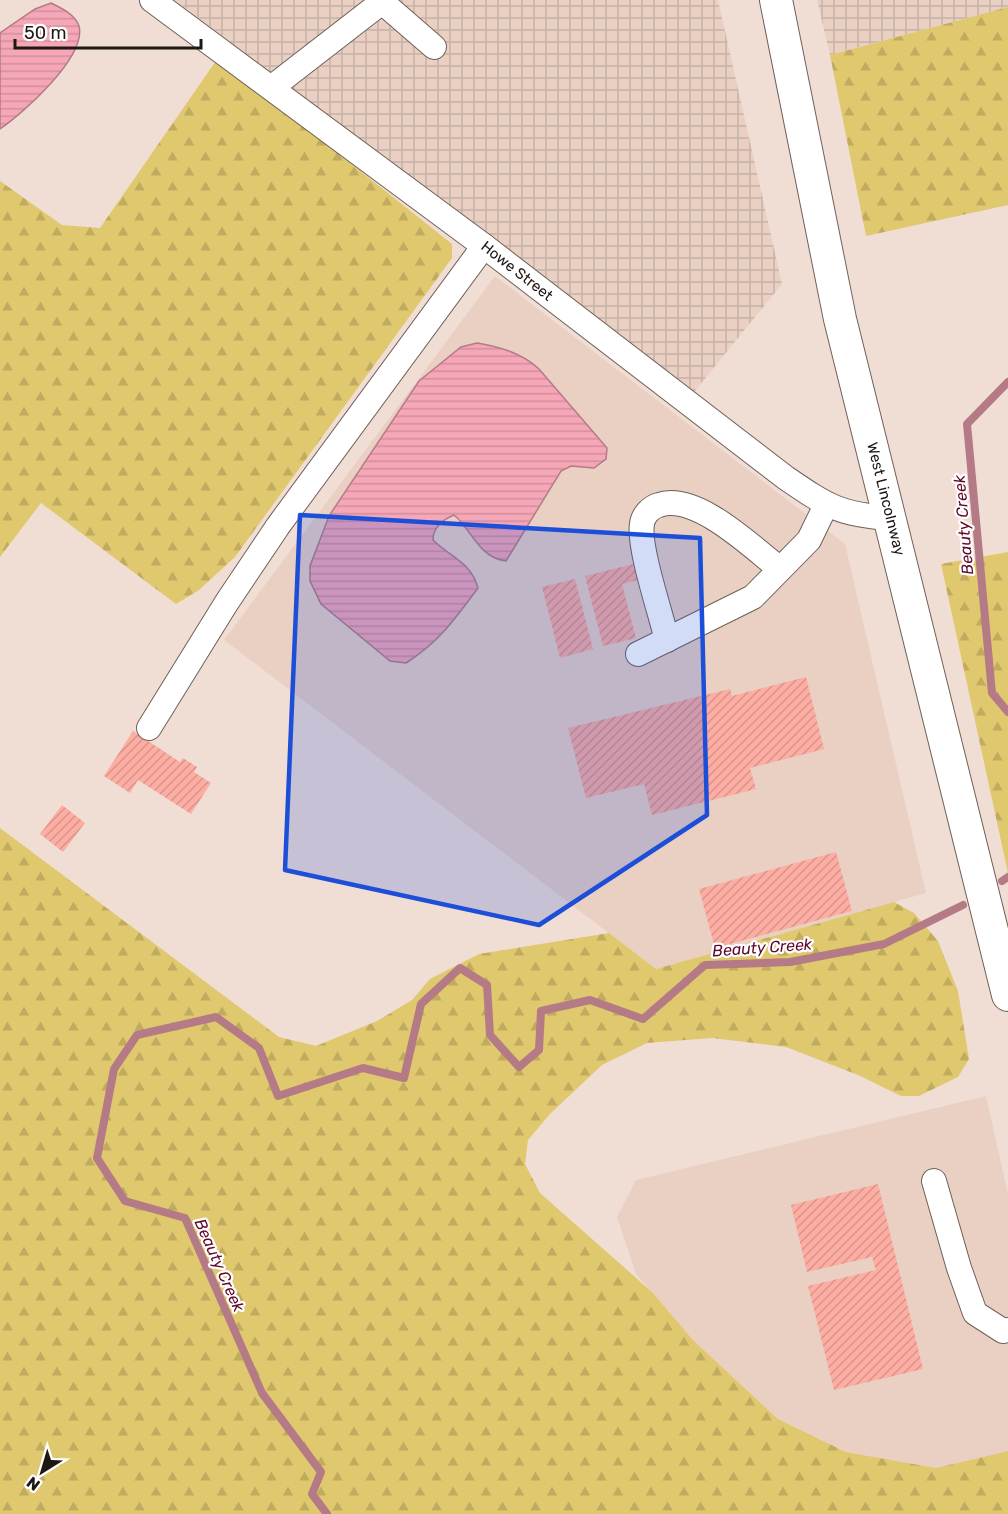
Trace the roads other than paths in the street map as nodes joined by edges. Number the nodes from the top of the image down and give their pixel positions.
1 (152, 0) edge
2 (776, 0) edge
3 (383, 1) edge
4 (434, 47) dead end
5 (271, 88) junction
6 (484, 246) junction
7 (826, 505) junction
8 (891, 518) junction
9 (780, 569) junction
10 (667, 640) junction
11 (638, 654) dead end
12 (149, 728) dead end
13 (1008, 995) edge
14 (934, 1181) dead end
15 (1008, 1330) edge

1 - 5 street, Howe Street
2 - 8 main road, West Lincolnway
3 - 4 street
3 - 5 street
5 - 6 street, Howe Street
6 - 7 street, Howe Street
6 - 12 street
7 - 8 street, Howe Street
7 - 9 street
8 - 13 main road, West Lincolnway
9 - 10 street
9 - 10 street
10 - 11 street
14 - 15 street

